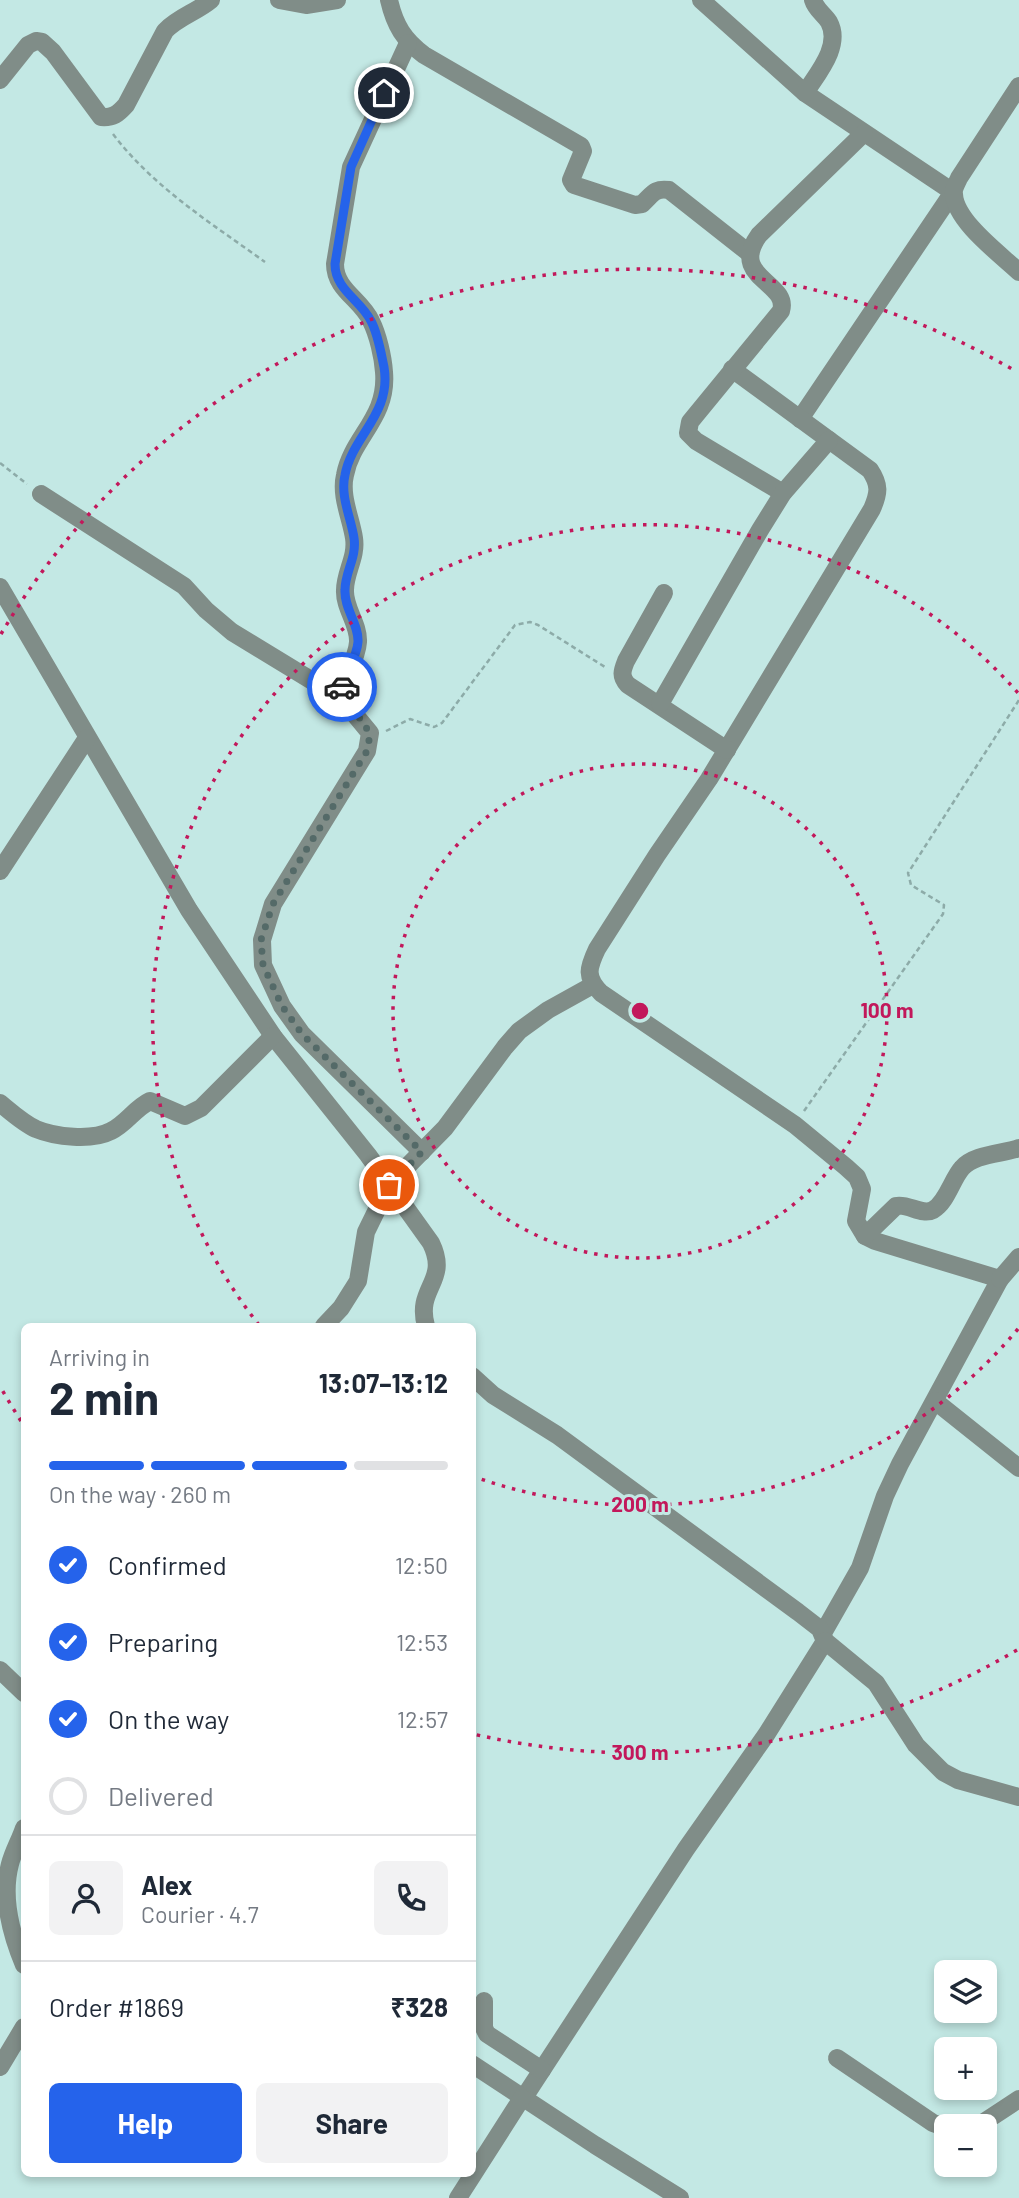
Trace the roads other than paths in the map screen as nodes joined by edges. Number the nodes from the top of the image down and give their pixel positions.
1 (211, 0) edge
2 (279, 0) edge
3 (337, 0) edge
4 (389, 0) edge
5 (701, 0) edge
6 (813, 0) edge
7 (408, 43) junction
8 (0, 80) edge
9 (1019, 86) edge
10 (805, 93) junction
11 (864, 133) junction
12 (953, 192) junction
13 (749, 253) junction
14 (1019, 272) edge
15 (732, 369) junction
16 (800, 419) junction
17 (829, 440) junction
18 (783, 493) junction
19 (41, 494) road end
20 (0, 587) edge
21 (664, 593) dead end
22 (342, 699) junction
23 (660, 705) junction
24 (88, 738) junction
25 (727, 750) junction
26 (0, 871) edge
27 (593, 985) junction
28 (273, 1036) junction
29 (0, 1103) edge
30 (1019, 1148) edge
31 (422, 1152) junction
32 (396, 1177) junction
33 (865, 1236) junction
34 (1019, 1257) edge
35 (1000, 1279) junction
36 (327, 1323) edge
37 (426, 1323) edge
38 (476, 1380) edge
39 (934, 1401) junction
40 (1019, 1468) edge
41 (824, 1637) junction
42 (0, 1670) edge
43 (21, 1690) edge
44 (1019, 1797) edge
45 (21, 1835) edge
46 (5, 1870) edge
47 (21, 1957) edge
48 (484, 2001) dead end
49 (21, 2032) edge
50 (837, 2058) dead end
51 (476, 2065) edge
52 (0, 2067) edge
53 (531, 2086) junction
54 (1019, 2099) edge
55 (996, 2114) edge
56 (934, 2123) edge
57 (476, 2170) edge
58 (472, 2177) edge
59 (458, 2198) edge
60 (680, 2198) edge

1 - 8 street
2 - 3 street
4 - 7 street
5 - 10 street
6 - 10 street
7 - 13 street
7 - 22 street
9 - 12 street
10 - 11 street
11 - 12 street
11 - 13 street
12 - 14 street
12 - 16 street
13 - 15 street
15 - 16 street
15 - 18 street
16 - 17 street
17 - 18 street
17 - 25 street
18 - 23 street
19 - 22 street
20 - 24 street
21 - 23 street
22 - 31 street
23 - 25 street
24 - 26 street
24 - 28 street
25 - 27 street
27 - 31 street
27 - 33 street
28 - 29 street
28 - 32 street
30 - 33 street
31 - 32 street
32 - 36 street
32 - 37 street
33 - 35 street
34 - 35 street
35 - 39 street
38 - 41 street
39 - 40 street
39 - 41 street
41 - 44 street
41 - 53 street
42 - 43 street
45 - 46 street
46 - 47 street
48 - 53 street
49 - 52 street
50 - 56 street
51 - 53 street
53 - 57 street
53 - 60 street
54 - 55 street
58 - 59 street

